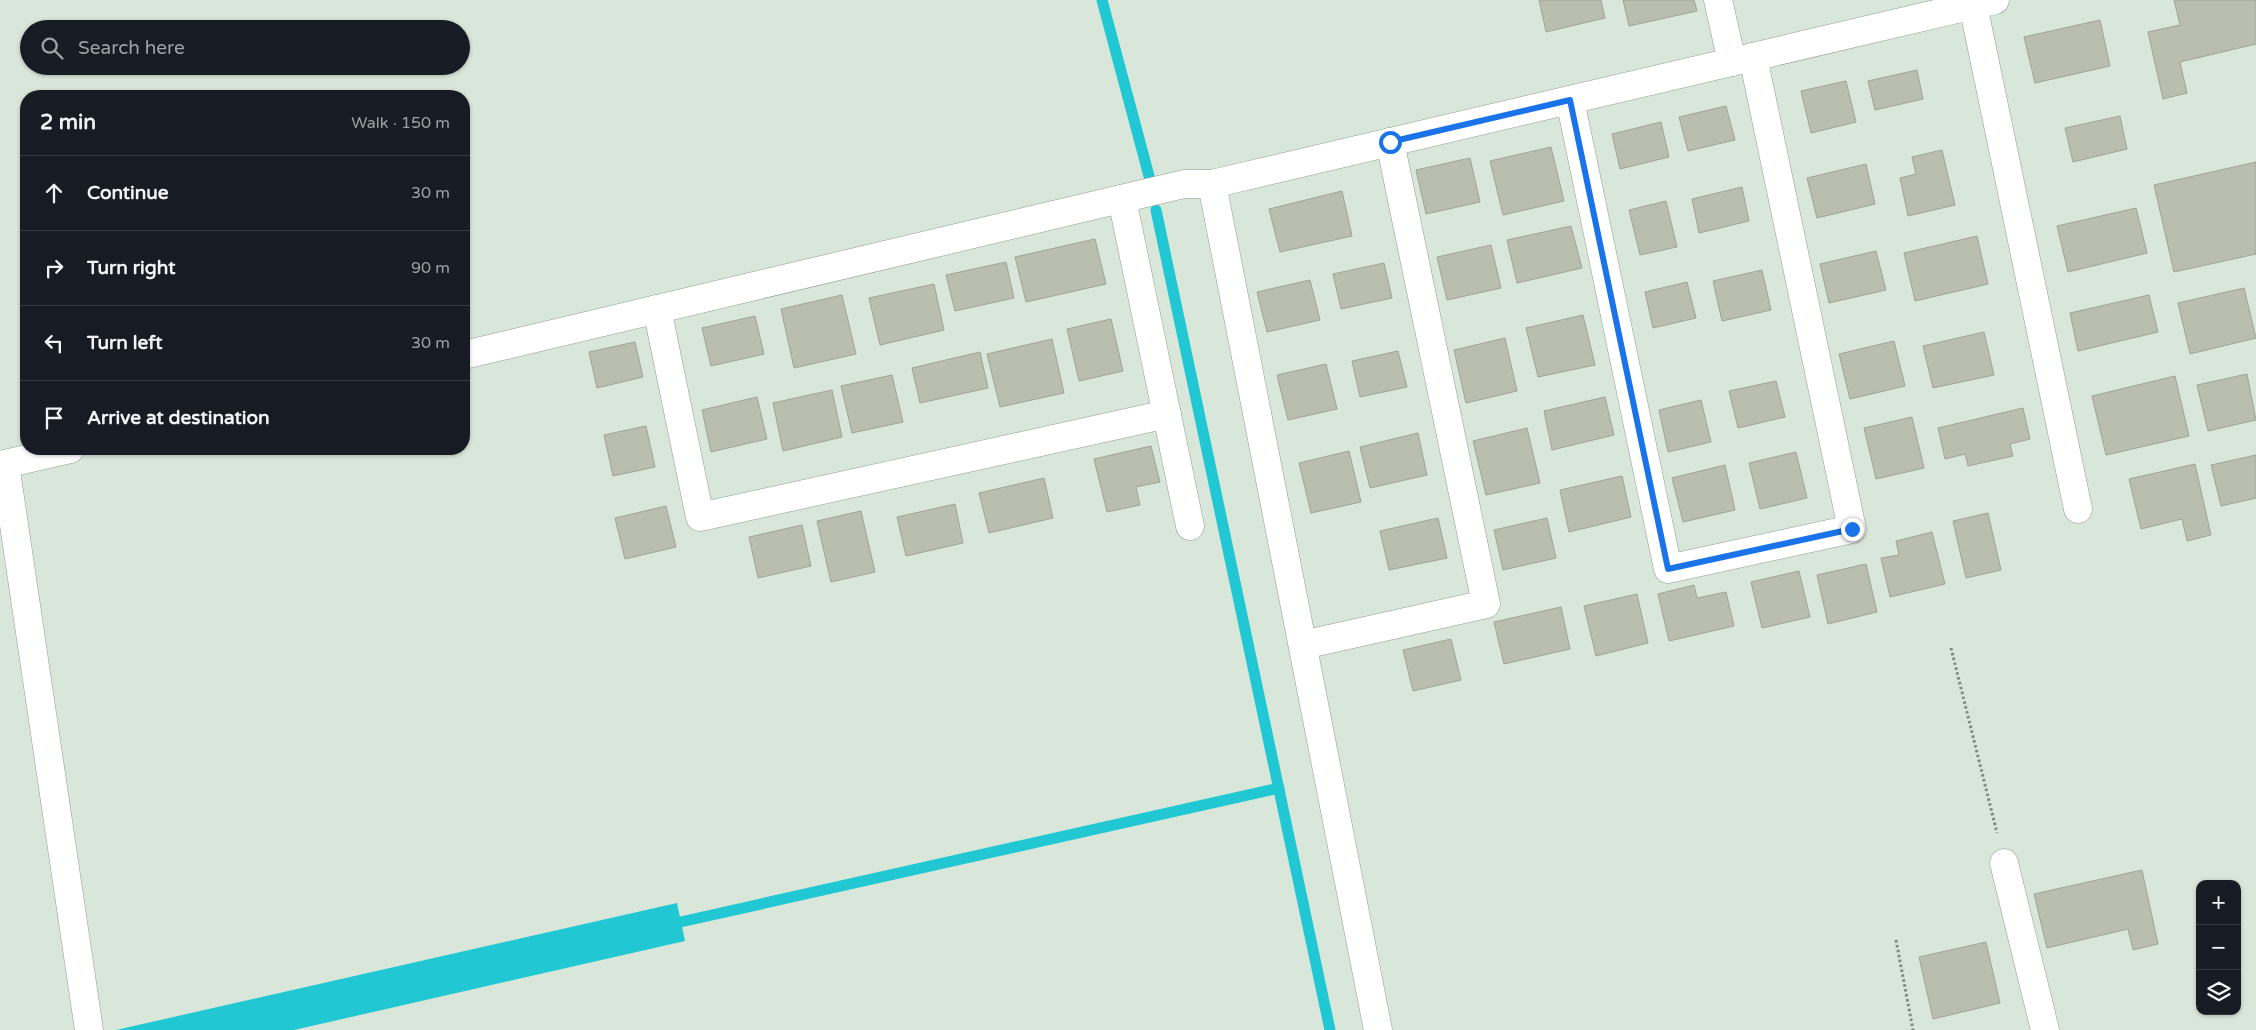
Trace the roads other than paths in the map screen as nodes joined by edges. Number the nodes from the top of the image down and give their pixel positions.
1 (1718, 0) edge
2 (1984, 2) edge
3 (1743, 59) junction
4 (1570, 100) junction
5 (1390, 142) junction
6 (1212, 184) junction
7 (1122, 199) junction
8 (657, 309) junction
9 (470, 354) edge
10 (1167, 414) junction
11 (44, 455) edge
12 (2, 465) edge
13 (2078, 509) dead end
14 (1190, 526) dead end
15 (1303, 645) junction
16 (2004, 863) road end
17 (89, 1026) edge
18 (1378, 1030) edge
19 (2045, 1030) edge

1 - 3 street
2 - 3 street
2 - 13 street
3 - 4 street
3 - 4 street
4 - 5 street
5 - 6 street
5 - 15 street
6 - 7 street
6 - 15 street
7 - 8 street
7 - 10 street
8 - 9 street
8 - 10 street
10 - 14 street
11 - 12 street
12 - 17 street
15 - 18 street
16 - 19 street

